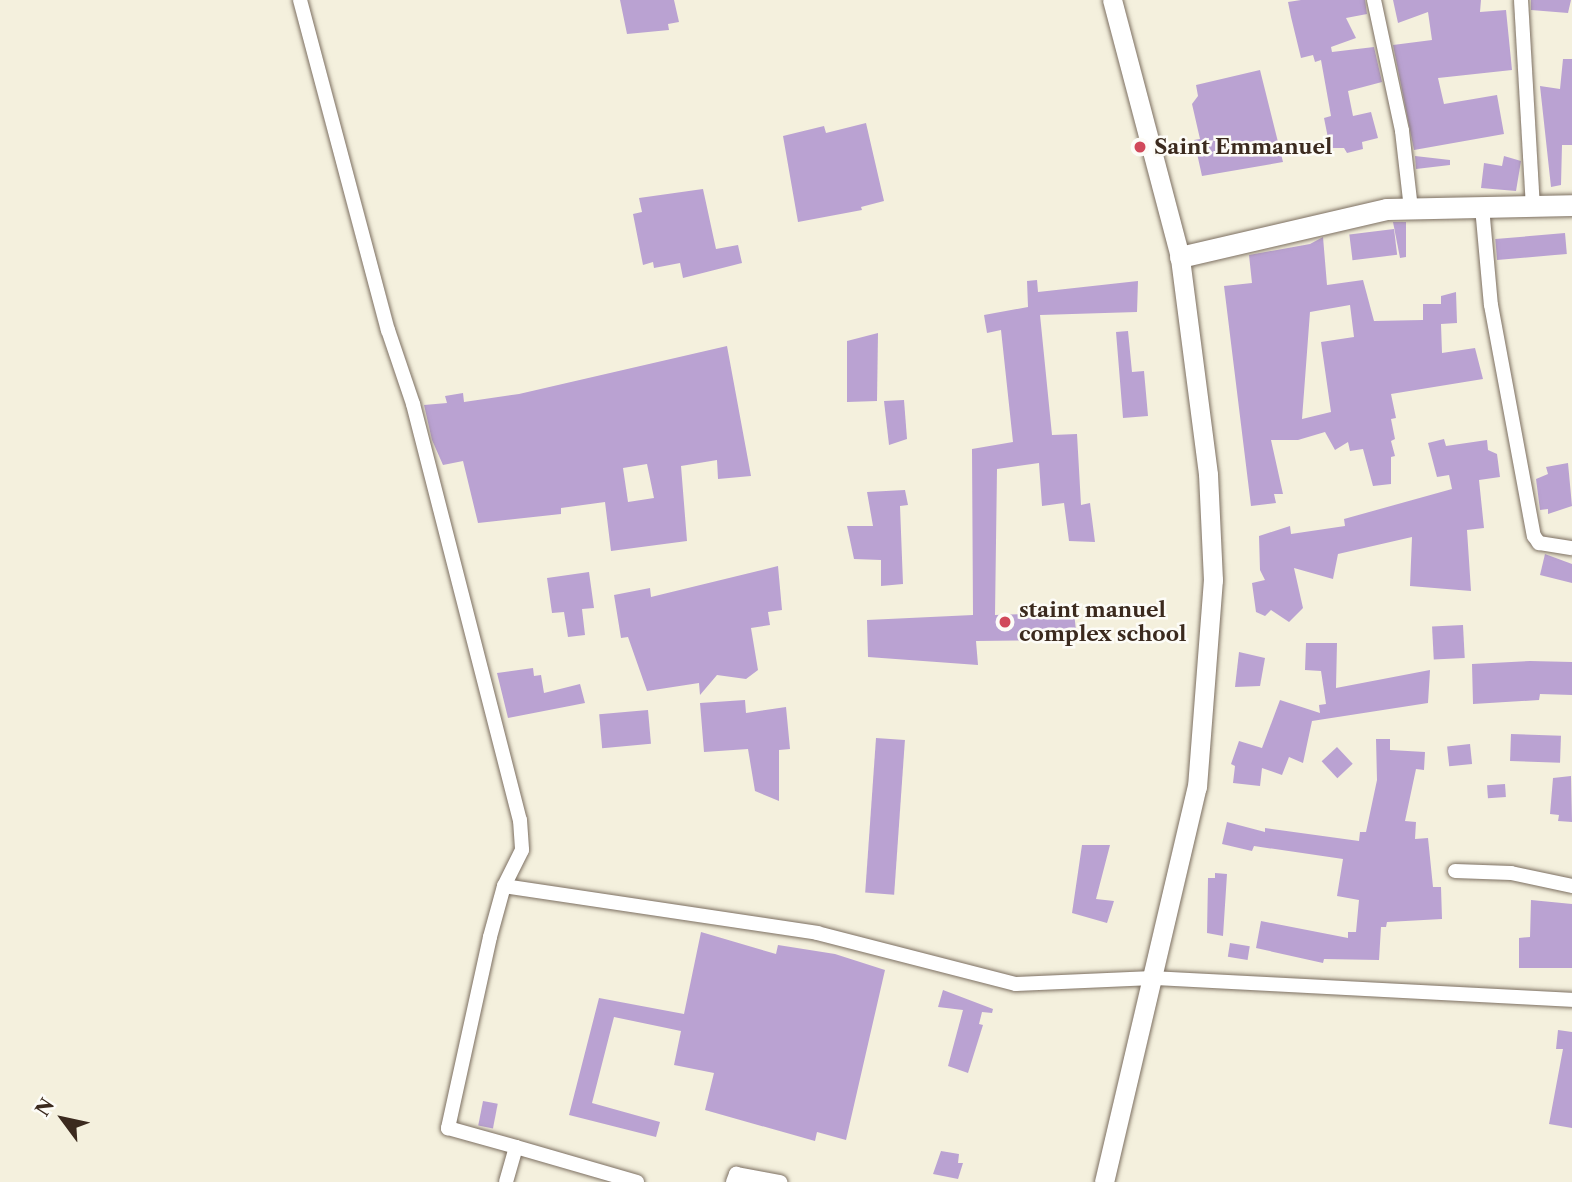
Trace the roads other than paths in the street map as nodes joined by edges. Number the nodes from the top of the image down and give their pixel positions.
1 (300, 0) edge
2 (1112, 0) edge
3 (1374, 0) edge
4 (1521, 0) edge
5 (1572, 205) edge
6 (1533, 206) junction
7 (1482, 207) junction
8 (1411, 209) junction
9 (1180, 257) junction
10 (1572, 548) edge
11 (1455, 871) dead end
12 (504, 886) junction
13 (1572, 886) edge
14 (1153, 978) junction
15 (1572, 1000) edge
16 (516, 1147) junction
17 (506, 1182) edge
18 (637, 1182) edge
19 (733, 1182) edge
20 (780, 1182) edge
21 (1104, 1182) edge

1 - 12 street
2 - 9 street
3 - 8 street
4 - 6 street
5 - 6 main road
6 - 7 main road
7 - 8 main road
7 - 10 street
8 - 9 main road
9 - 14 street
11 - 13 street
12 - 14 street
12 - 16 street
14 - 15 street
14 - 21 street
16 - 17 street
16 - 18 street
19 - 20 street

